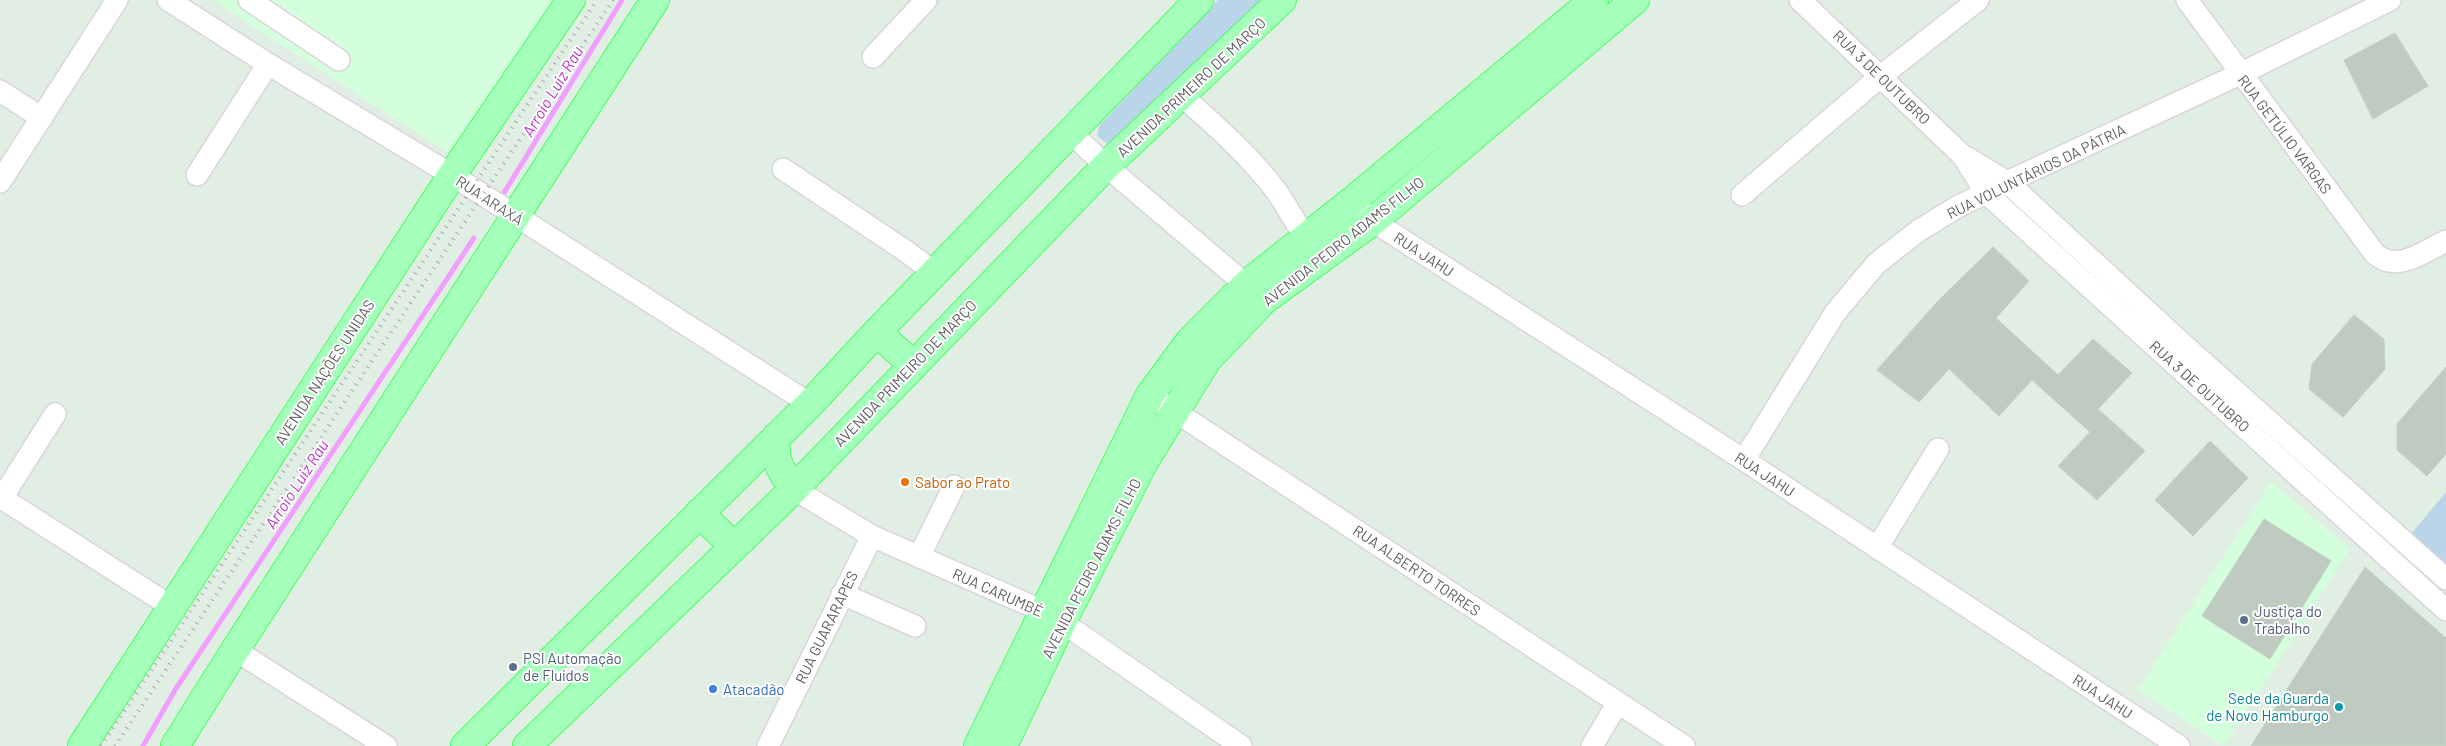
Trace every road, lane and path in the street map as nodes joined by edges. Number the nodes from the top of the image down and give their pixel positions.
1 (117, 0) edge
2 (168, 0) edge
3 (249, 0) edge
4 (571, 0) edge
5 (656, 0) edge
6 (926, 0) edge
7 (1282, 0) edge
8 (1594, 0) edge
9 (1635, 0) edge
10 (1800, 0) edge
11 (1978, 0) edge
12 (2187, 0) edge
13 (2390, 0) edge
14 (1195, 1) edge
15 (873, 57) dead end
16 (339, 60) dead end
17 (268, 64) junction
18 (2240, 74) junction
19 (1882, 76) junction
20 (0, 91) edge
21 (1182, 96) junction
22 (42, 118) junction
23 (1070, 132) junction
24 (1963, 156) junction
25 (1106, 166) junction
26 (782, 169) dead end
27 (452, 174) junction
28 (197, 175) dead end
29 (0, 182) edge
30 (2008, 182) junction
31 (1986, 193) junction
32 (1742, 195) dead end
33 (1352, 201) junction
34 (516, 216) junction
35 (1373, 221) junction
36 (2446, 241) edge
37 (1314, 248) junction
38 (934, 272) junction
39 (1256, 292) junction
40 (877, 332) junction
41 (2180, 354) junction
42 (912, 364) junction
43 (1150, 395) junction
44 (810, 404) junction
45 (1175, 410) junction
46 (55, 414) dead end
47 (776, 436) junction
48 (1938, 449) dead end
49 (1744, 460) junction
50 (2328, 474) junction
51 (954, 486) dead end
52 (794, 489) junction
53 (2315, 490) junction
54 (1, 497) edge
55 (699, 513) junction
56 (872, 536) junction
57 (734, 546) junction
58 (1877, 548) junction
59 (918, 556) junction
60 (2446, 579) edge
61 (842, 594) junction
62 (172, 607) junction
63 (2446, 610) edge
64 (1053, 616) junction
65 (915, 626) dead end
66 (235, 650) junction
67 (1617, 704) junction
68 (1235, 744) edge
69 (82, 746) edge
70 (175, 746) edge
71 (386, 746) edge
72 (465, 746) edge
73 (527, 746) edge
74 (768, 746) edge
75 (978, 746) edge
76 (1003, 746) edge
77 (1592, 746) edge
78 (1684, 746) edge
79 (2179, 746) edge

1 - 22 street
2 - 17 street, RUA ARAXÁ
3 - 16 street
4 - 27 main road, AVENIDA NAÇÕES UNIDAS
5 - 34 main road
6 - 15 street
7 - 21 main road, AVENIDA PRIMEIRO DE MARÇO
8 - 33 main road, AVENIDA PEDRO ADAMS FILHO
9 - 35 main road, AVENIDA PEDRO ADAMS FILHO
10 - 19 street, RUA 3 DE OUTUBRO
11 - 19 street
12 - 18 street, RUA GETÚLIO VARGAS
13 - 18 street, RUA VOLUNTÁRIOS DA PÁTRIA
14 - 23 main road
17 - 27 street, RUA ARAXÁ
17 - 28 street
18 - 30 street, RUA VOLUNTÁRIOS DA PÁTRIA
18 - 36 street, RUA GETÚLIO VARGAS
19 - 24 street, RUA 3 DE OUTUBRO
19 - 32 street
20 - 22 street
21 - 25 main road, AVENIDA PRIMEIRO DE MARÇO
21 - 37 street
22 - 29 street
23 - 25 street
23 - 38 main road
24 - 30 street, RUA 3 DE OUTUBRO
24 - 31 street, RUA 3 DE OUTUBRO
25 - 39 street
25 - 42 main road, AVENIDA PRIMEIRO DE MARÇO
26 - 38 street
27 - 34 street, RUA ARAXÁ
27 - 62 main road, AVENIDA NAÇÕES UNIDAS
30 - 31 street, RUA VOLUNTÁRIOS DA PÁTRIA
30 - 41 street, RUA 3 DE OUTUBRO
31 - 41 street, RUA 3 DE OUTUBRO
31 - 49 street, RUA VOLUNTÁRIOS DA PÁTRIA
33 - 35 street, RUA JAHU
33 - 37 main road, AVENIDA PEDRO ADAMS FILHO
34 - 44 street, RUA ARAXÁ
34 - 66 main road
35 - 37 main road, AVENIDA PEDRO ADAMS FILHO
35 - 49 street, RUA JAHU
37 - 39 main road, AVENIDA PEDRO ADAMS FILHO
38 - 40 main road
39 - 43 main road, AVENIDA PEDRO ADAMS FILHO
39 - 45 main road, AVENIDA PEDRO ADAMS FILHO
40 - 42 main road
40 - 44 main road
41 - 50 street, RUA 3 DE OUTUBRO
41 - 53 street, RUA 3 DE OUTUBRO
42 - 52 main road, AVENIDA PRIMEIRO DE MARÇO
43 - 45 street, RUA ALBERTO TORRES
43 - 64 main road, AVENIDA PEDRO ADAMS FILHO
44 - 47 main road
45 - 64 main road, AVENIDA PEDRO ADAMS FILHO
45 - 67 street, RUA ALBERTO TORRES
46 - 54 street
47 - 52 main road
47 - 55 main road
48 - 58 street
49 - 58 street, RUA JAHU
50 - 53 street
50 - 60 street, RUA 3 DE OUTUBRO
51 - 59 street
52 - 56 street, RUA CARUMBÉ
52 - 57 main road, AVENIDA PRIMEIRO DE MARÇO
53 - 63 street, RUA 3 DE OUTUBRO
54 - 62 street
55 - 57 main road
55 - 72 main road
56 - 59 street, RUA CARUMBÉ
56 - 61 street, RUA GUARARAPES
57 - 73 main road, AVENIDA PRIMEIRO DE MARÇO
58 - 79 street, RUA JAHU
59 - 64 street, RUA CARUMBÉ
61 - 65 street
61 - 74 street, RUA GUARARAPES
62 - 69 main road, AVENIDA NAÇÕES UNIDAS
64 - 68 street, RUA CARUMBÉ
64 - 75 main road, AVENIDA PEDRO ADAMS FILHO
64 - 76 main road, AVENIDA PEDRO ADAMS FILHO
66 - 70 main road
66 - 71 street
67 - 77 street
67 - 78 street, RUA ALBERTO TORRES

